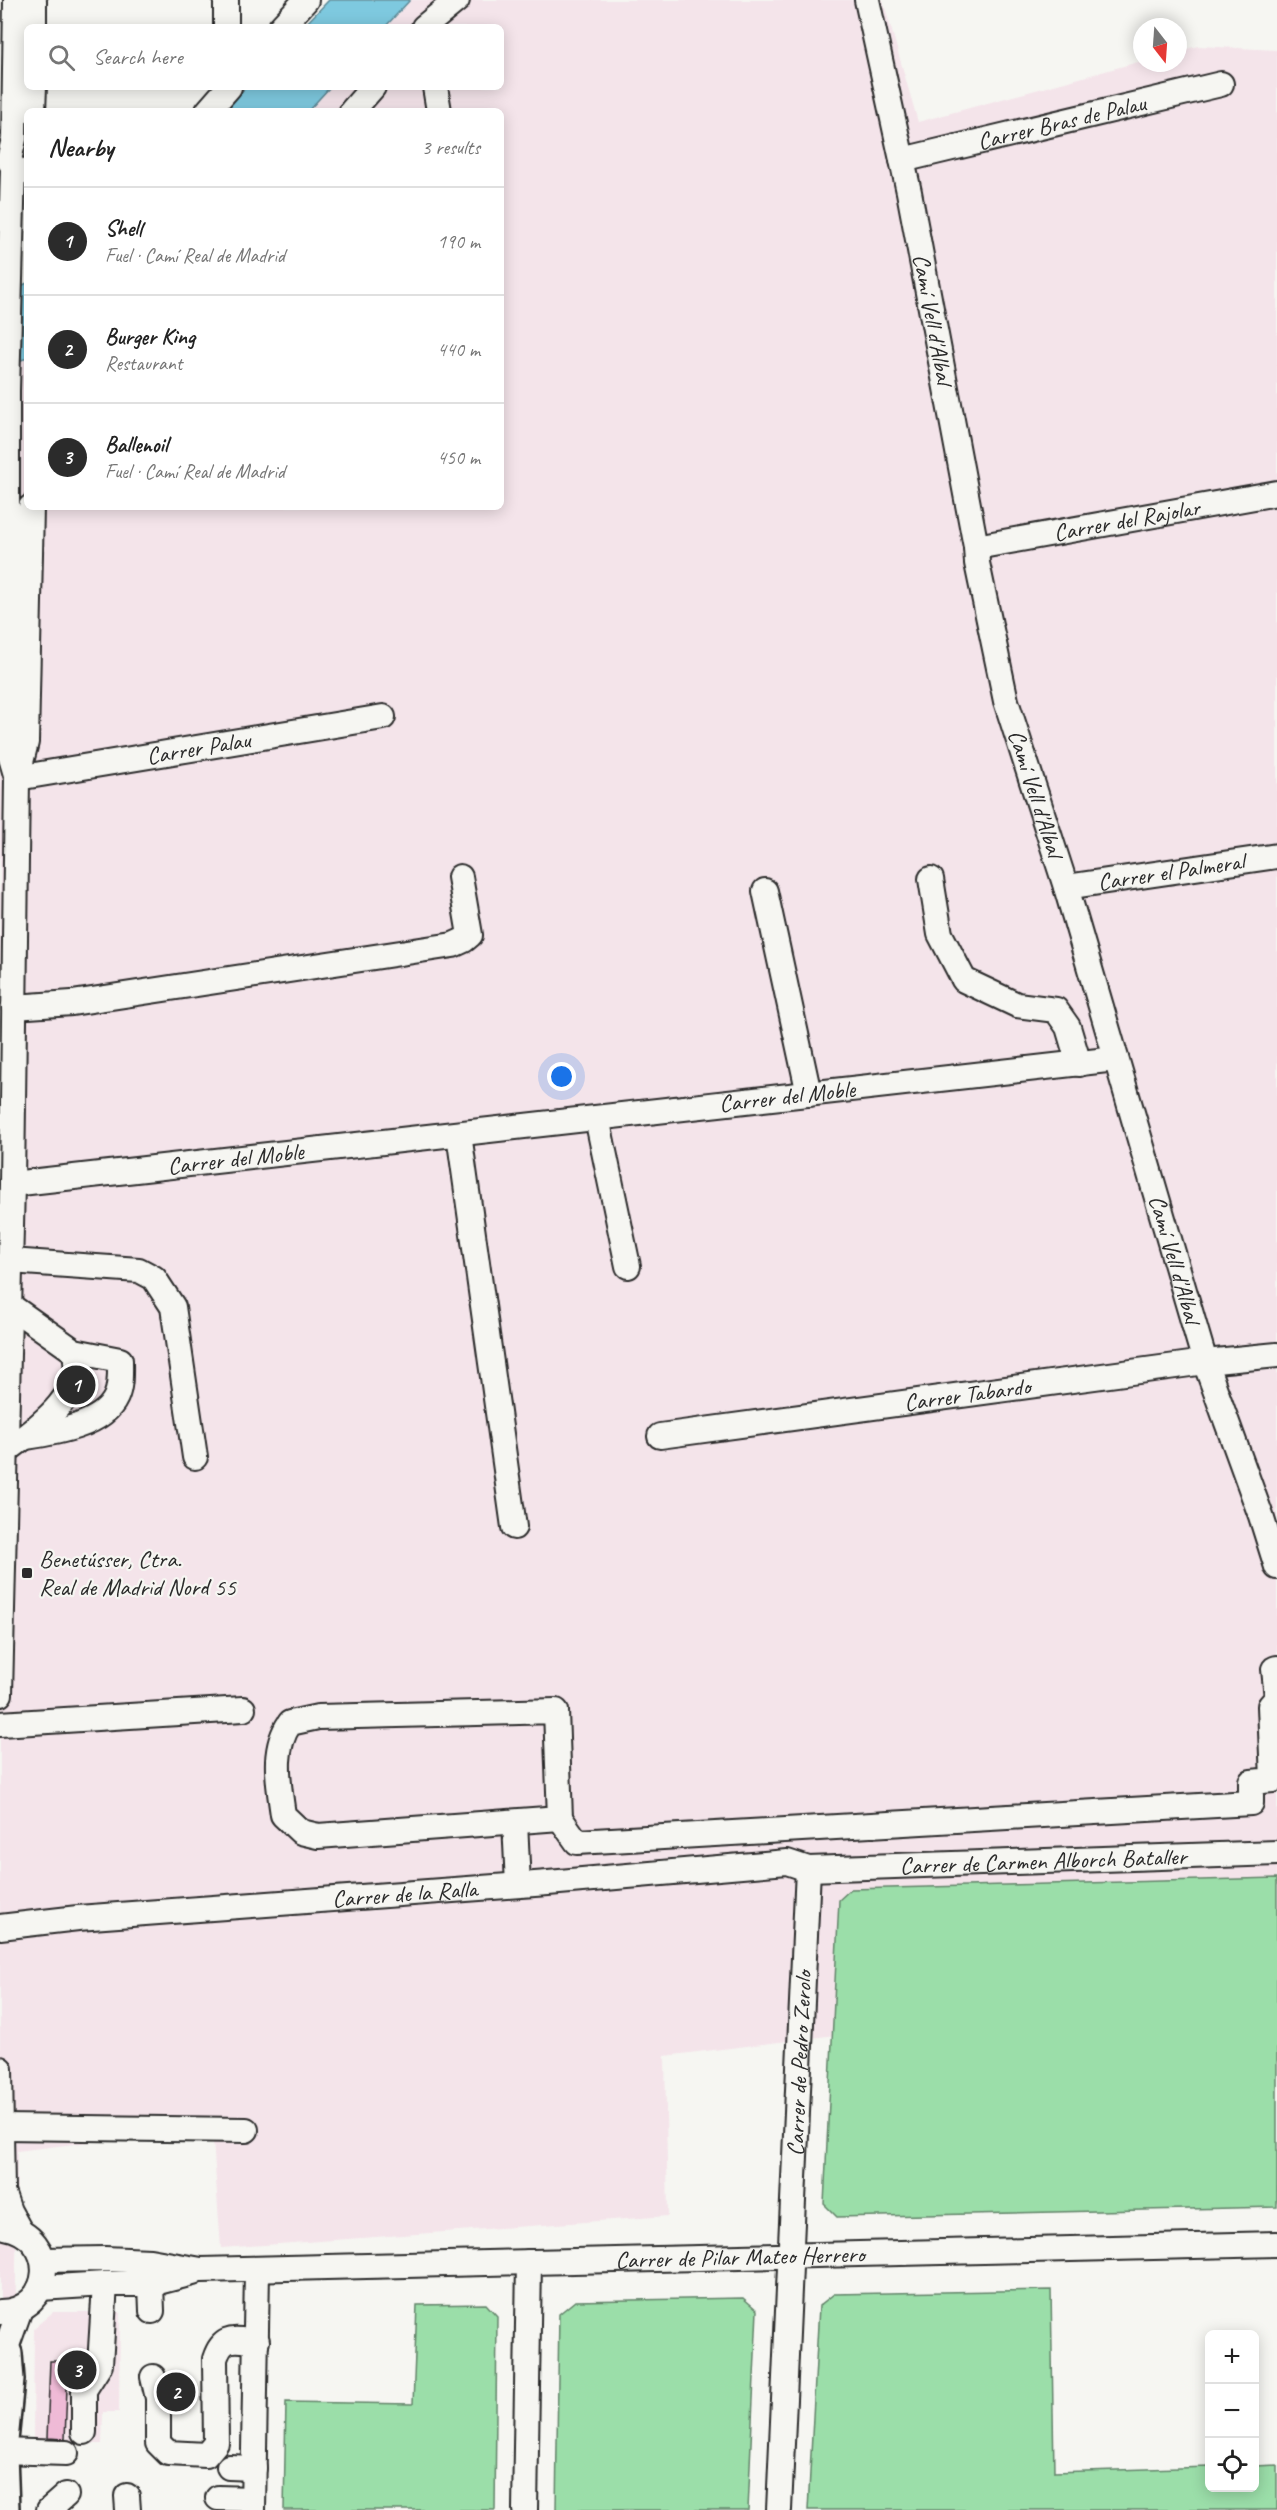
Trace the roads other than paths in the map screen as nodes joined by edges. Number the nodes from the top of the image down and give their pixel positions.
1 (16, 0) edge
2 (34, 0) edge
3 (226, 0) edge
4 (306, 0) edge
5 (457, 0) edge
6 (867, 0) edge
7 (34, 24) edge
8 (226, 24) edge
9 (284, 24) edge
10 (428, 24) edge
11 (1221, 84) dead end
12 (34, 90) edge
13 (226, 90) edge
14 (370, 90) edge
15 (436, 90) edge
16 (33, 108) edge
17 (211, 108) edge
18 (355, 108) edge
19 (438, 108) edge
20 (15, 159) edge
21 (902, 160) junction
22 (4, 285) edge
23 (10, 399) edge
24 (1277, 493) edge
25 (24, 503) edge
26 (31, 512) edge
27 (976, 547) junction
28 (383, 717) dead end
29 (17, 778) junction
30 (1277, 856) edge
31 (8, 874) edge
32 (460, 877) dead end
33 (931, 879) dead end
34 (1066, 887) junction
35 (765, 891) dead end
36 (14, 1006) junction
37 (1116, 1059) junction
38 (1079, 1064) junction
39 (809, 1094) junction
40 (597, 1118) junction
41 (459, 1134) junction
42 (12, 1184) junction
43 (10, 1261) junction
44 (628, 1266) dead end
45 (9, 1305) junction
46 (74, 1351) junction
47 (1277, 1355) edge
48 (1205, 1362) junction
49 (660, 1436) dead end
50 (15, 1444) junction
51 (195, 1457) dead end
52 (514, 1527) dead end
53 (2, 1539) edge
54 (1277, 1567) edge
55 (1277, 1668) edge
56 (0, 1694) edge
57 (243, 1709) dead end
58 (0, 1724) edge
59 (560, 1818) junction
60 (515, 1822) junction
61 (1277, 1853) edge
62 (808, 1869) junction
63 (518, 1885) junction
64 (0, 1927) edge
65 (0, 2070) edge
66 (2, 2127) junction
67 (246, 2130) dead end
68 (10, 2229) edge
69 (1277, 2244) edge
70 (790, 2257) junction
71 (43, 2260) junction
72 (529, 2262) junction
73 (201, 2270) junction
74 (256, 2270) junction
75 (105, 2284) junction
76 (151, 2284) junction
77 (40, 2288) junction
78 (10, 2311) edge
79 (152, 2311) dead end
80 (257, 2341) junction
81 (2, 2360) edge
82 (153, 2377) dead end
83 (84, 2432) dead end
84 (0, 2452) edge
85 (66, 2453) dead end
86 (230, 2468) dead end
87 (254, 2468) junction
88 (218, 2498) dead end
89 (253, 2504) edge
90 (2, 2510) edge
91 (525, 2510) edge
92 (779, 2510) edge

1 - 20 street
2 - 7 street
3 - 8 street
4 - 9 street
5 - 10 street
6 - 21 street, Camí Vell d'Albal
11 - 21 street, Carrer Bras de Palau
12 - 16 street
13 - 17 street
14 - 18 street
15 - 19 street
20 - 22 street
21 - 27 street, Camí Vell d'Albal
22 - 23 street
23 - 25 street
23 - 29 street
24 - 27 street, Carrer del Rajolar
26 - 29 street
27 - 34 street, Camí Vell d'Albal
28 - 29 street, Carrer Palau
29 - 31 street
30 - 34 street, Carrer el Palmeral
31 - 36 street
32 - 36 street
33 - 38 street
34 - 37 street, Camí Vell d'Albal
35 - 39 street
36 - 42 street
37 - 38 street, Carrer del Moble
37 - 48 street, Camí Vell d'Albal
38 - 39 street, Carrer del Moble
39 - 40 street, Carrer del Moble
40 - 41 street, Carrer del Moble
40 - 44 street
41 - 42 street, Carrer del Moble
41 - 52 street
42 - 43 street
43 - 45 street
43 - 51 street
45 - 46 street
45 - 50 street
46 - 50 street
46 - 50 street
47 - 48 street, Carrer Tabardo
48 - 49 street, Carrer Tabardo
48 - 54 street, Camí Vell d'Albal
50 - 53 street
53 - 56 street
55 - 59 street
57 - 58 street
59 - 60 street
59 - 60 street
60 - 63 street
61 - 62 street, Carrer de Carmen Alborch Bataller
62 - 63 street, Carrer de la Ralla
62 - 70 street, Carrer de Pedro Zerolo
63 - 64 street, Carrer de la Ralla
65 - 66 street
66 - 67 street
66 - 68 street
68 - 71 street
69 - 70 street, Carrer de Pilar Mateo Herrero
70 - 72 street, Carrer de Pilar Mateo Herrero
70 - 92 street, Carrer de Pedro Zerolo
71 - 73 street, Carrer de Pilar Mateo Herrero
71 - 77 street
72 - 74 street, Carrer de Pilar Mateo Herrero
72 - 91 street
73 - 74 street, Carrer de Pilar Mateo Herrero
73 - 76 street, Carrer de Pilar Mateo Herrero
74 - 80 street
75 - 76 street, Carrer de Pilar Mateo Herrero
75 - 77 street, Carrer de Pilar Mateo Herrero
75 - 83 street
76 - 79 street
77 - 78 street
78 - 81 street
80 - 82 street
80 - 87 street
81 - 84 highway
84 - 85 street
84 - 90 highway
86 - 87 street
87 - 89 street
88 - 89 street

